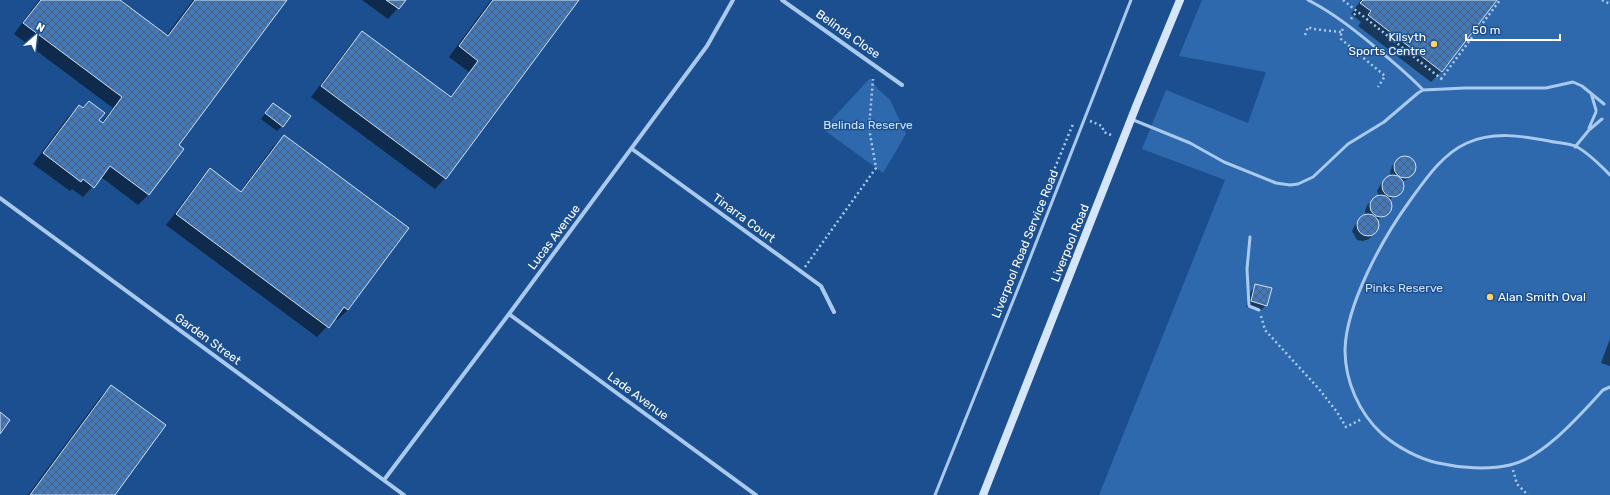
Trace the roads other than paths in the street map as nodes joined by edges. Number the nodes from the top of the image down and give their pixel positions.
1 (733, 0) edge
2 (782, 0) edge
3 (1131, 0) edge
4 (1180, 0) edge
5 (1308, 0) edge
6 (902, 85) dead end
7 (1424, 90) junction
8 (1591, 93) junction
9 (1604, 104) dead end
10 (1132, 119) junction
11 (1602, 119) dead end
12 (1589, 130) junction
13 (1575, 146) junction
14 (632, 149) junction
15 (1610, 175) edge
16 (0, 198) edge
17 (1250, 237) dead end
18 (1259, 310) road end
19 (834, 312) dead end
20 (509, 314) junction
21 (1610, 387) edge
22 (384, 480) junction
23 (404, 495) edge
24 (756, 495) edge
25 (935, 495) edge
26 (983, 495) edge

1 - 14 street, Lucas Avenue
2 - 6 street, Belinda Close
3 - 25 lane, Liverpool Road Service Road
4 - 10 main road, Liverpool Road
5 - 7 lane
7 - 8 lane
7 - 10 lane
8 - 9 lane
8 - 12 lane
10 - 26 main road, Liverpool Road
11 - 12 lane
12 - 13 lane
13 - 15 lane
13 - 21 lane
14 - 19 street, Tinarra Court
14 - 20 street, Lucas Avenue
16 - 22 street, Garden Street
17 - 18 lane
20 - 22 street, Lucas Avenue
20 - 24 street, Lade Avenue
22 - 23 street, Garden Street

